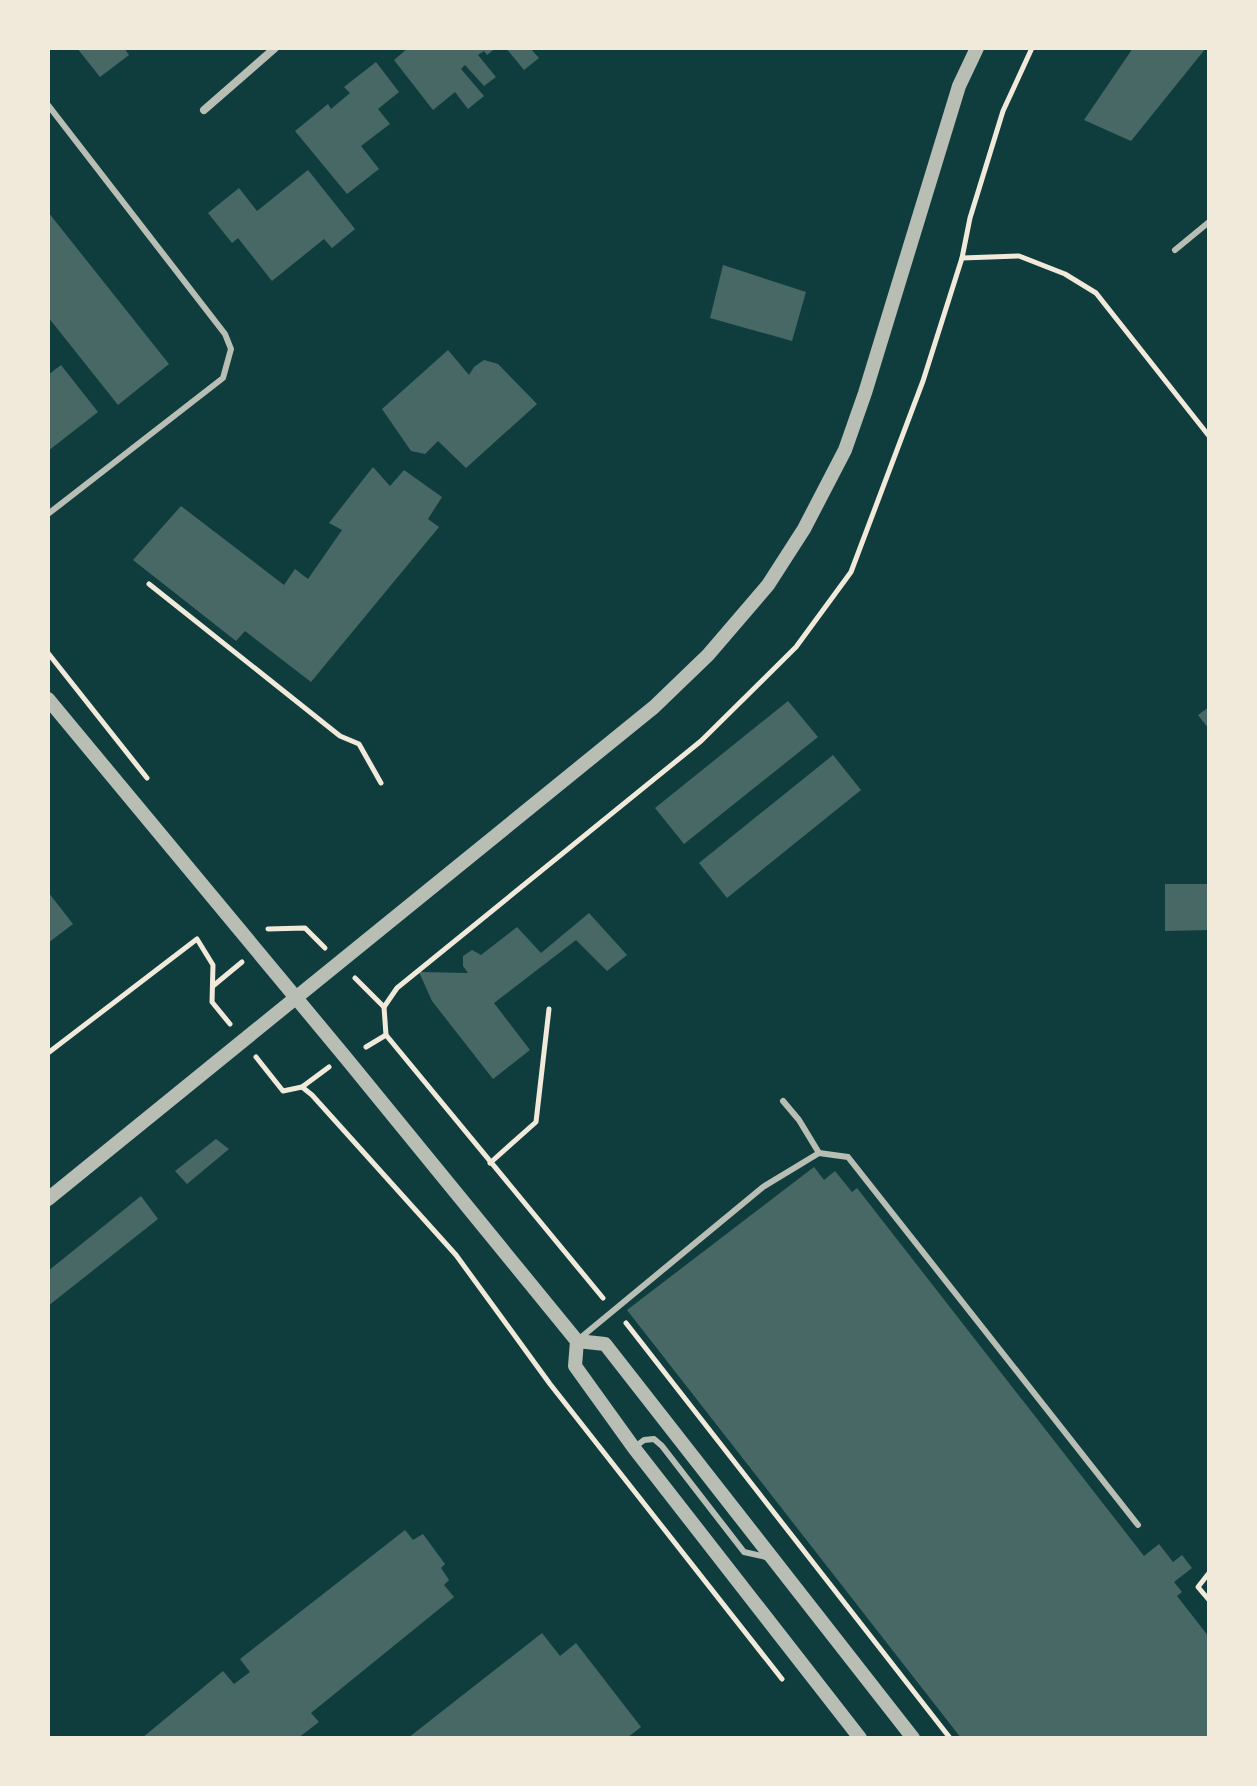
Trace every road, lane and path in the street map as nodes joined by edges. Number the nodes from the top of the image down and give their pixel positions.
1 (275, 48) edge
2 (977, 48) edge
3 (48, 105) edge
4 (204, 110) dead end
5 (1209, 222) edge
6 (1175, 250) dead end
7 (962, 258) dead end
8 (1209, 436) edge
9 (48, 514) edge
10 (149, 584) dead end
11 (48, 653) edge
12 (48, 699) edge
13 (147, 778) dead end
14 (381, 783) dead end
15 (266, 929) dead end
16 (339, 962) junction
17 (295, 997) junction
18 (549, 1009) dead end
19 (242, 1040) junction
20 (48, 1053) edge
21 (783, 1101) dead end
22 (819, 1153) junction
23 (490, 1163) junction
24 (48, 1199) edge
25 (614, 1310) junction
26 (577, 1341) junction
27 (634, 1448) junction
28 (1138, 1525) dead end
29 (774, 1559) junction
30 (1209, 1573) edge
31 (1209, 1600) edge
32 (792, 1691) dead end
33 (860, 1738) edge
34 (913, 1738) edge
35 (950, 1738) edge

1 - 4 street
2 - 16 street
3 - 9 lane
5 - 6 lane
7 - 8 path
10 - 14 path
11 - 13 path
12 - 17 street
15 - 16 path
16 - 17 street
16 - 23 path
17 - 19 street
17 - 26 street
18 - 23 path
19 - 20 path
19 - 24 street
19 - 32 path
21 - 22 lane
22 - 25 lane
22 - 28 lane
23 - 25 path
25 - 26 lane
25 - 35 path
26 - 27 street
26 - 29 street
27 - 29 lane
27 - 33 street
29 - 34 street
30 - 31 path

